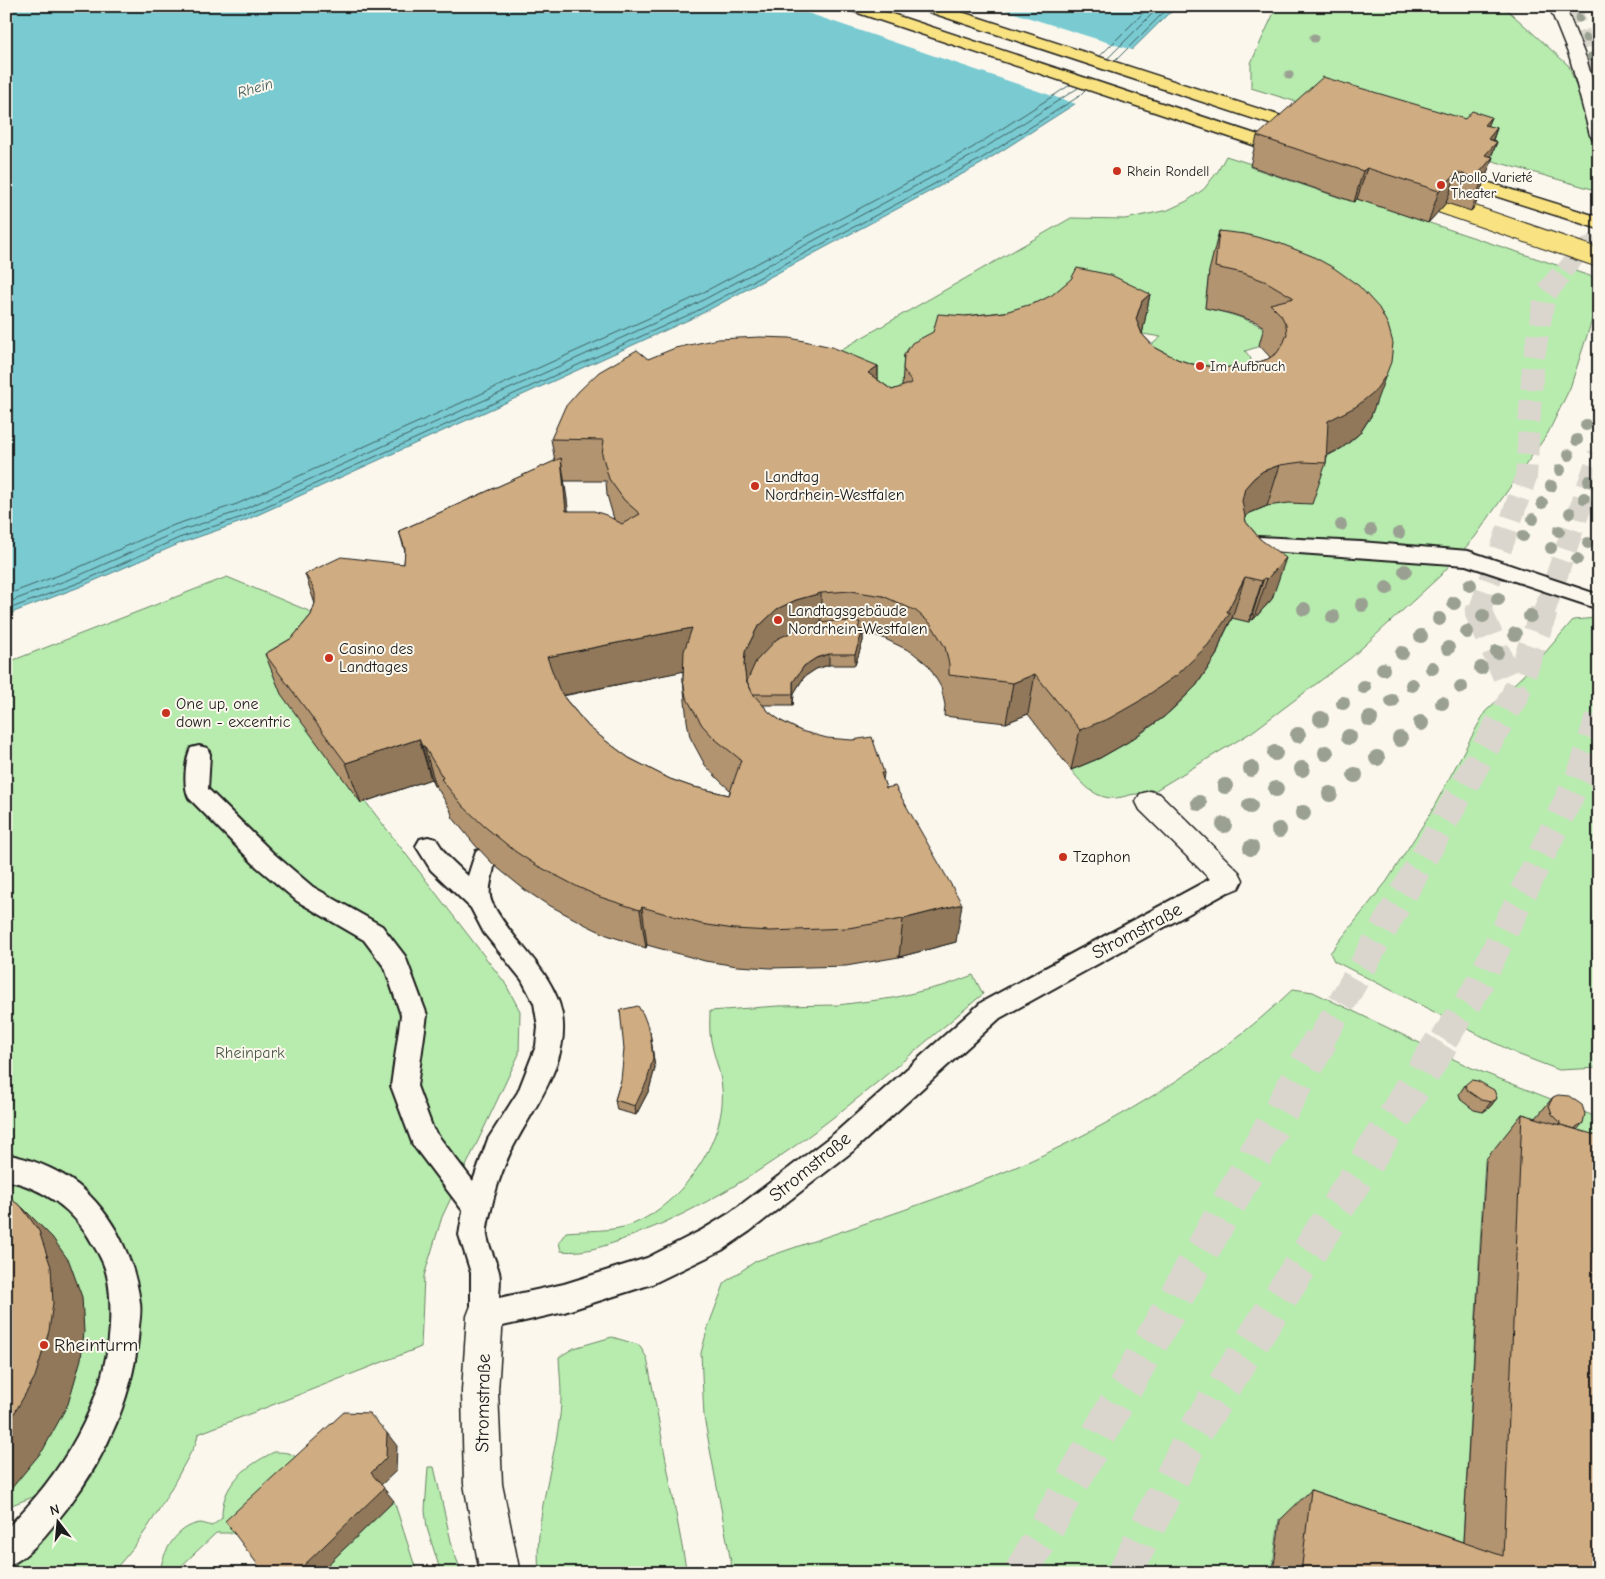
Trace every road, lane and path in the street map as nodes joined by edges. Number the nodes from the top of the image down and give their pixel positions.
1 (852, 6) edge
2 (926, 6) edge
3 (1557, 6) edge
4 (1320, 134) edge
5 (1599, 135) edge
6 (1304, 156) edge
7 (1599, 208) edge
8 (1599, 224) edge
9 (1599, 247) edge
10 (1599, 258) edge
11 (1230, 542) edge
12 (1599, 602) edge
13 (199, 754) dead end
14 (1150, 802) dead end
15 (428, 846) dead end
16 (484, 858) edge
17 (1229, 880) joint
18 (479, 901) junction
19 (6, 1167) edge
20 (477, 1208) junction
21 (485, 1316) junction
22 (6, 1551) edge
23 (500, 1573) edge

1 - 6 highway
2 - 4 highway
3 - 5 street
7 - 8 highway
9 - 10 highway, bridge
11 - 12 lane
13 - 20 lane
14 - 17 street, Stromstraße
15 - 18 lane
16 - 18 lane
17 - 21 lane, Stromstraße
18 - 20 lane
19 - 22 lane
20 - 21 lane
21 - 23 street, Stromstraße

